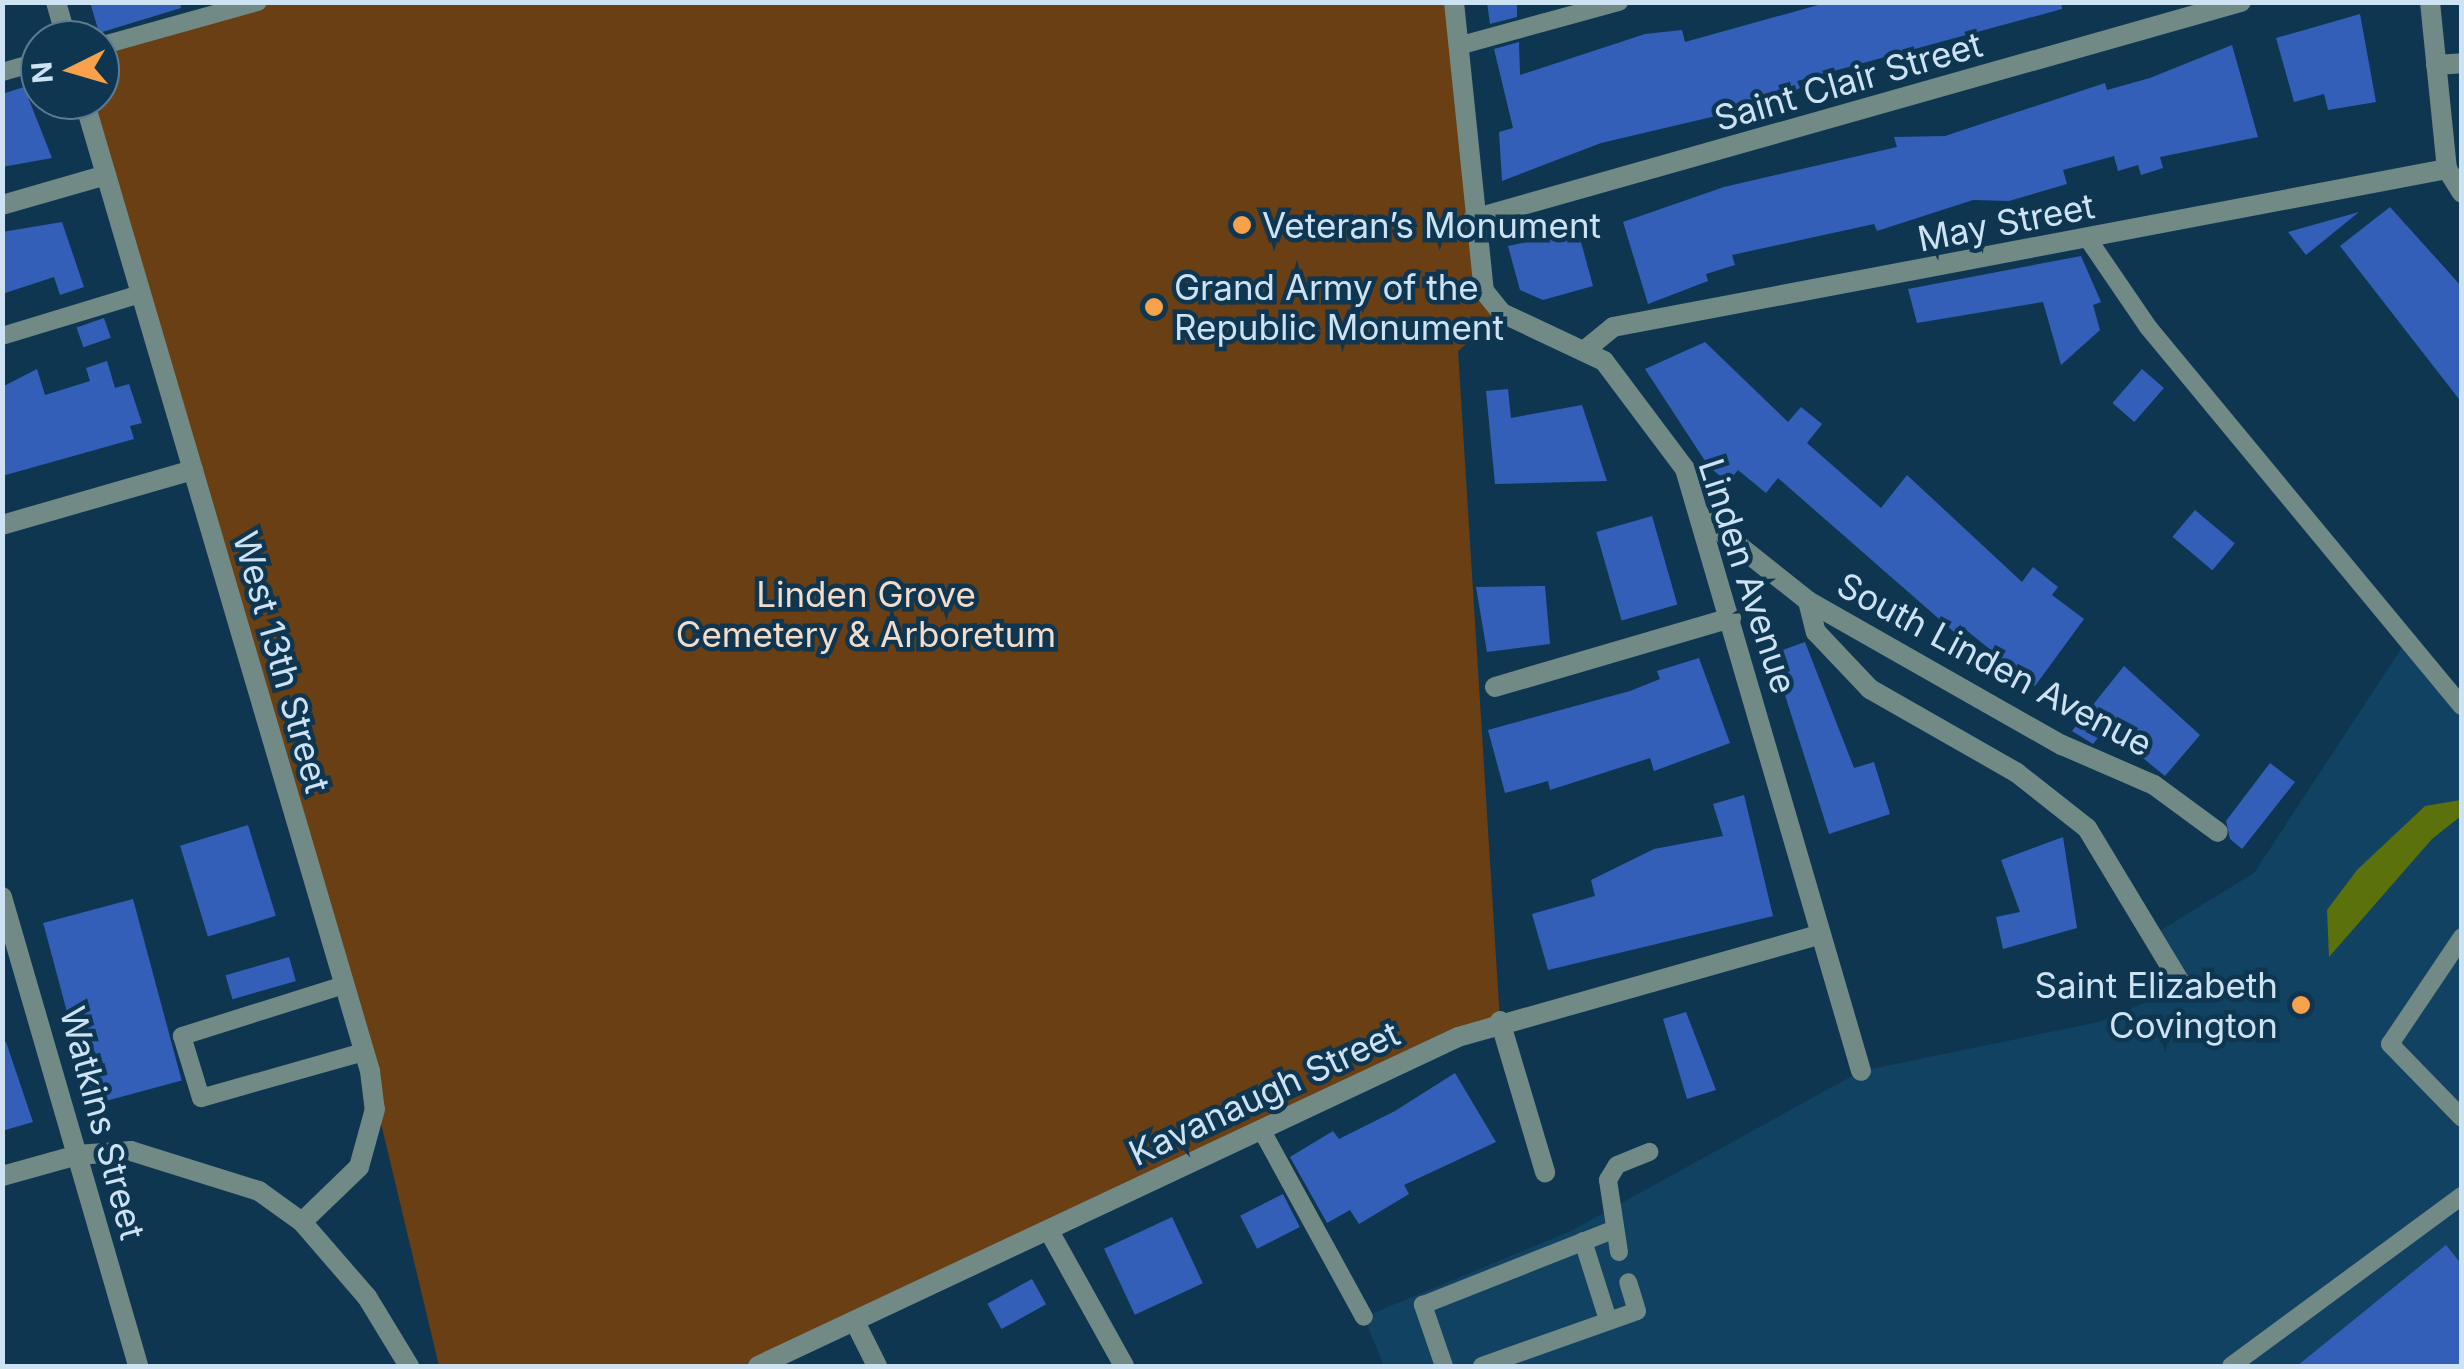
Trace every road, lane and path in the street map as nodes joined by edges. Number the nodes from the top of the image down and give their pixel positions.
1 (258, 2) edge
2 (1454, 2) edge
3 (1619, 2) edge
4 (2240, 2) edge
5 (2430, 2) edge
6 (120, 40) edge
7 (1458, 46) junction
8 (2462, 63) edge
9 (2436, 66) junction
10 (90, 120) edge
11 (2447, 169) junction
12 (106, 175) junction
13 (2462, 194) edge
14 (2, 205) edge
15 (1473, 219) junction
16 (2088, 239) junction
17 (140, 294) junction
18 (2, 336) edge
19 (1585, 350) junction
20 (193, 470) junction
21 (1698, 514) junction
22 (2, 526) edge
23 (1808, 601) junction
24 (1732, 618) junction
25 (1495, 687) dead end
26 (2462, 706) edge
27 (2218, 832) dead end
28 (2, 897) edge
29 (1819, 936) junction
30 (2462, 937) edge
31 (344, 985) junction
32 (2183, 987) dead end
33 (1500, 1021) junction
34 (364, 1052) junction
35 (1861, 1071) dead end
36 (2462, 1118) edge
37 (1261, 1129) junction
38 (1650, 1152) dead end
39 (78, 1155) junction
40 (1545, 1172) dead end
41 (2, 1176) edge
42 (2462, 1196) edge
43 (302, 1222) junction
44 (1612, 1230) junction
45 (1049, 1231) junction
46 (1583, 1241) junction
47 (1619, 1252) dead end
48 (1628, 1282) dead end
49 (1364, 1318) dead end
50 (1608, 1320) junction
51 (855, 1322) junction
52 (138, 1366) edge
53 (409, 1366) edge
54 (758, 1366) edge
55 (877, 1366) edge
56 (1124, 1366) edge
57 (1444, 1366) edge
58 (1482, 1366) edge
59 (2232, 1366) edge

1 - 6 lane
2 - 7 street, Linden Avenue
3 - 7 lane
4 - 15 street, Saint Clair Street
5 - 9 street
7 - 15 street, Linden Avenue
8 - 9 street
9 - 11 street
10 - 12 street, West 13th Street
11 - 13 street
11 - 16 street, May Street
12 - 14 street
12 - 17 street, West 13th Street
15 - 19 street, Linden Avenue
16 - 19 street, May Street
16 - 26 lane
17 - 18 lane
17 - 20 street, West 13th Street
19 - 21 street, Linden Avenue
20 - 22 street
20 - 31 street, West 13th Street
21 - 23 street, South Linden Avenue
21 - 24 street, Linden Avenue
23 - 27 street, South Linden Avenue
23 - 32 street
24 - 25 street
24 - 29 street, Linden Avenue
28 - 39 street, Watkins Street
29 - 33 street, Kavanaugh Street
29 - 35 street, Linden Avenue
30 - 36 lane
31 - 34 street, West 13th Street
31 - 34 lane
33 - 37 street, Kavanaugh Street
33 - 40 street
34 - 43 street, West 13th Street
37 - 45 street, Kavanaugh Street
37 - 49 lane
38 - 44 lane
39 - 41 street
39 - 43 street
39 - 52 street, Watkins Street
42 - 59 lane
43 - 53 street
44 - 46 lane
44 - 47 lane
45 - 51 street, Kavanaugh Street
45 - 56 street
46 - 50 lane
46 - 57 lane
48 - 50 lane
50 - 58 lane
51 - 54 street, Kavanaugh Street
51 - 55 street

